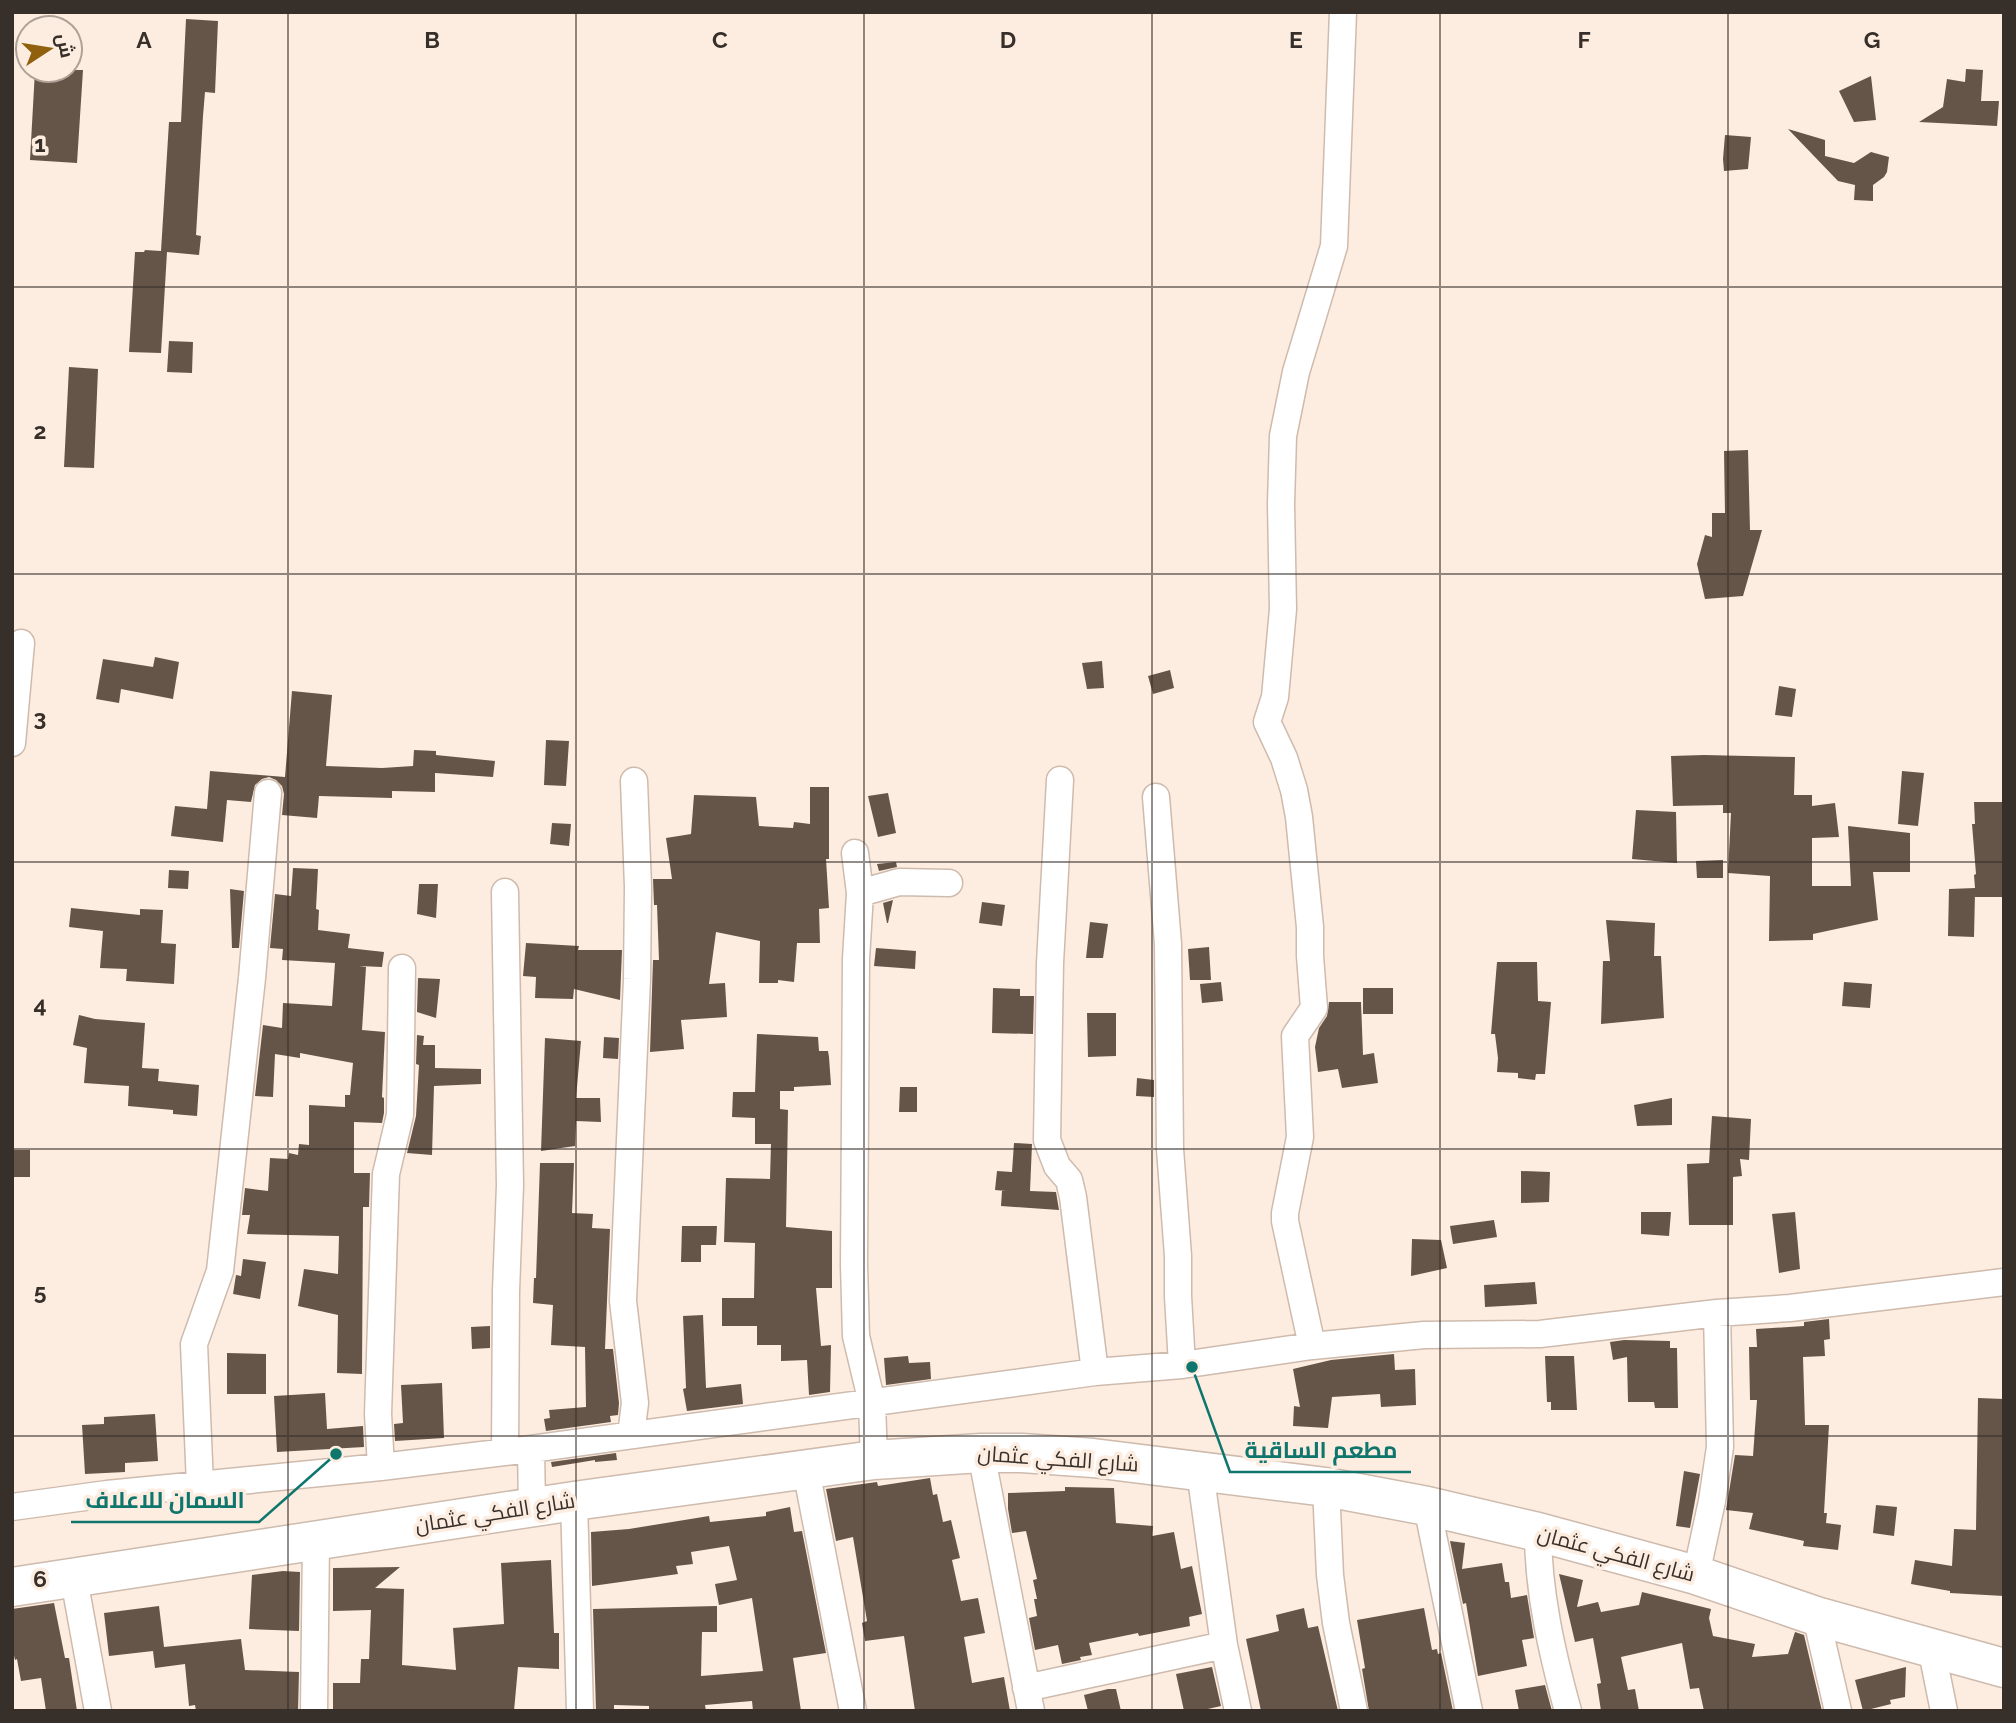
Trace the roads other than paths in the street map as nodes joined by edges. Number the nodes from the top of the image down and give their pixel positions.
1 (1343, 12) edge
2 (22, 643) dead end
3 (12, 743) edge
4 (1060, 780) dead end
5 (634, 782) dead end
6 (268, 793) dead end
7 (1156, 797) dead end
8 (855, 853) dead end
9 (949, 883) dead end
10 (505, 892) dead end
11 (860, 893) junction
12 (402, 968) dead end
13 (2004, 1282) edge
14 (1717, 1313) junction
15 (1312, 1346) junction
16 (1182, 1365) junction
17 (1095, 1372) junction
18 (872, 1404) junction
19 (631, 1435) junction
20 (518, 1450) junction
21 (982, 1452) junction
22 (874, 1460) junction
23 (381, 1467) junction
24 (806, 1470) junction
25 (1200, 1471) junction
26 (200, 1485) junction
27 (1326, 1487) junction
28 (575, 1501) junction
29 (1427, 1506) junction
30 (12, 1507) edge
31 (531, 1507) junction
32 (1538, 1532) junction
33 (316, 1541) junction
34 (1696, 1575) junction
35 (74, 1579) junction
36 (12, 1587) edge
37 (1816, 1616) junction
38 (1224, 1645) junction
39 (1931, 1647) junction
40 (2004, 1668) edge
41 (1028, 1699) edge
42 (98, 1711) edge
43 (314, 1711) edge
44 (580, 1711) edge
45 (853, 1711) edge
46 (1238, 1711) edge
47 (1354, 1711) edge
48 (1469, 1711) edge
49 (1568, 1711) edge
50 (1838, 1711) edge
51 (1944, 1711) edge

1 - 15 street
2 - 3 street
4 - 17 street
5 - 19 street
6 - 26 street
7 - 16 street
8 - 11 street
9 - 11 street
10 - 20 street
11 - 18 street
12 - 23 street
13 - 14 street
14 - 15 street
14 - 34 street
15 - 16 street
16 - 17 street
17 - 18 street
18 - 19 street
18 - 22 street
19 - 20 street
20 - 23 street
20 - 31 street
21 - 22 street, شارع الفكي عثمان
21 - 25 street, شارع الفكي عثمان
21 - 41 street
22 - 24 street, شارع الفكي عثمان
23 - 26 street
24 - 28 street, شارع الفكي عثمان
24 - 45 street
25 - 27 street, شارع الفكي عثمان
25 - 38 street
26 - 30 street
27 - 29 street, شارع الفكي عثمان
27 - 47 street
28 - 31 street, شارع الفكي عثمان
28 - 44 street
29 - 32 street, شارع الفكي عثمان
29 - 48 street
31 - 33 street, شارع الفكي عثمان
32 - 34 street, شارع الفكي عثمان
32 - 49 street
33 - 35 street, شارع الفكي عثمان
33 - 43 street
34 - 37 street, شارع الفكي عثمان
35 - 36 street, شارع الفكي عثمان
35 - 42 street
37 - 39 street, شارع الفكي عثمان
37 - 50 street
38 - 41 street
38 - 46 street
39 - 40 street, شارع الفكي عثمان
39 - 51 street

